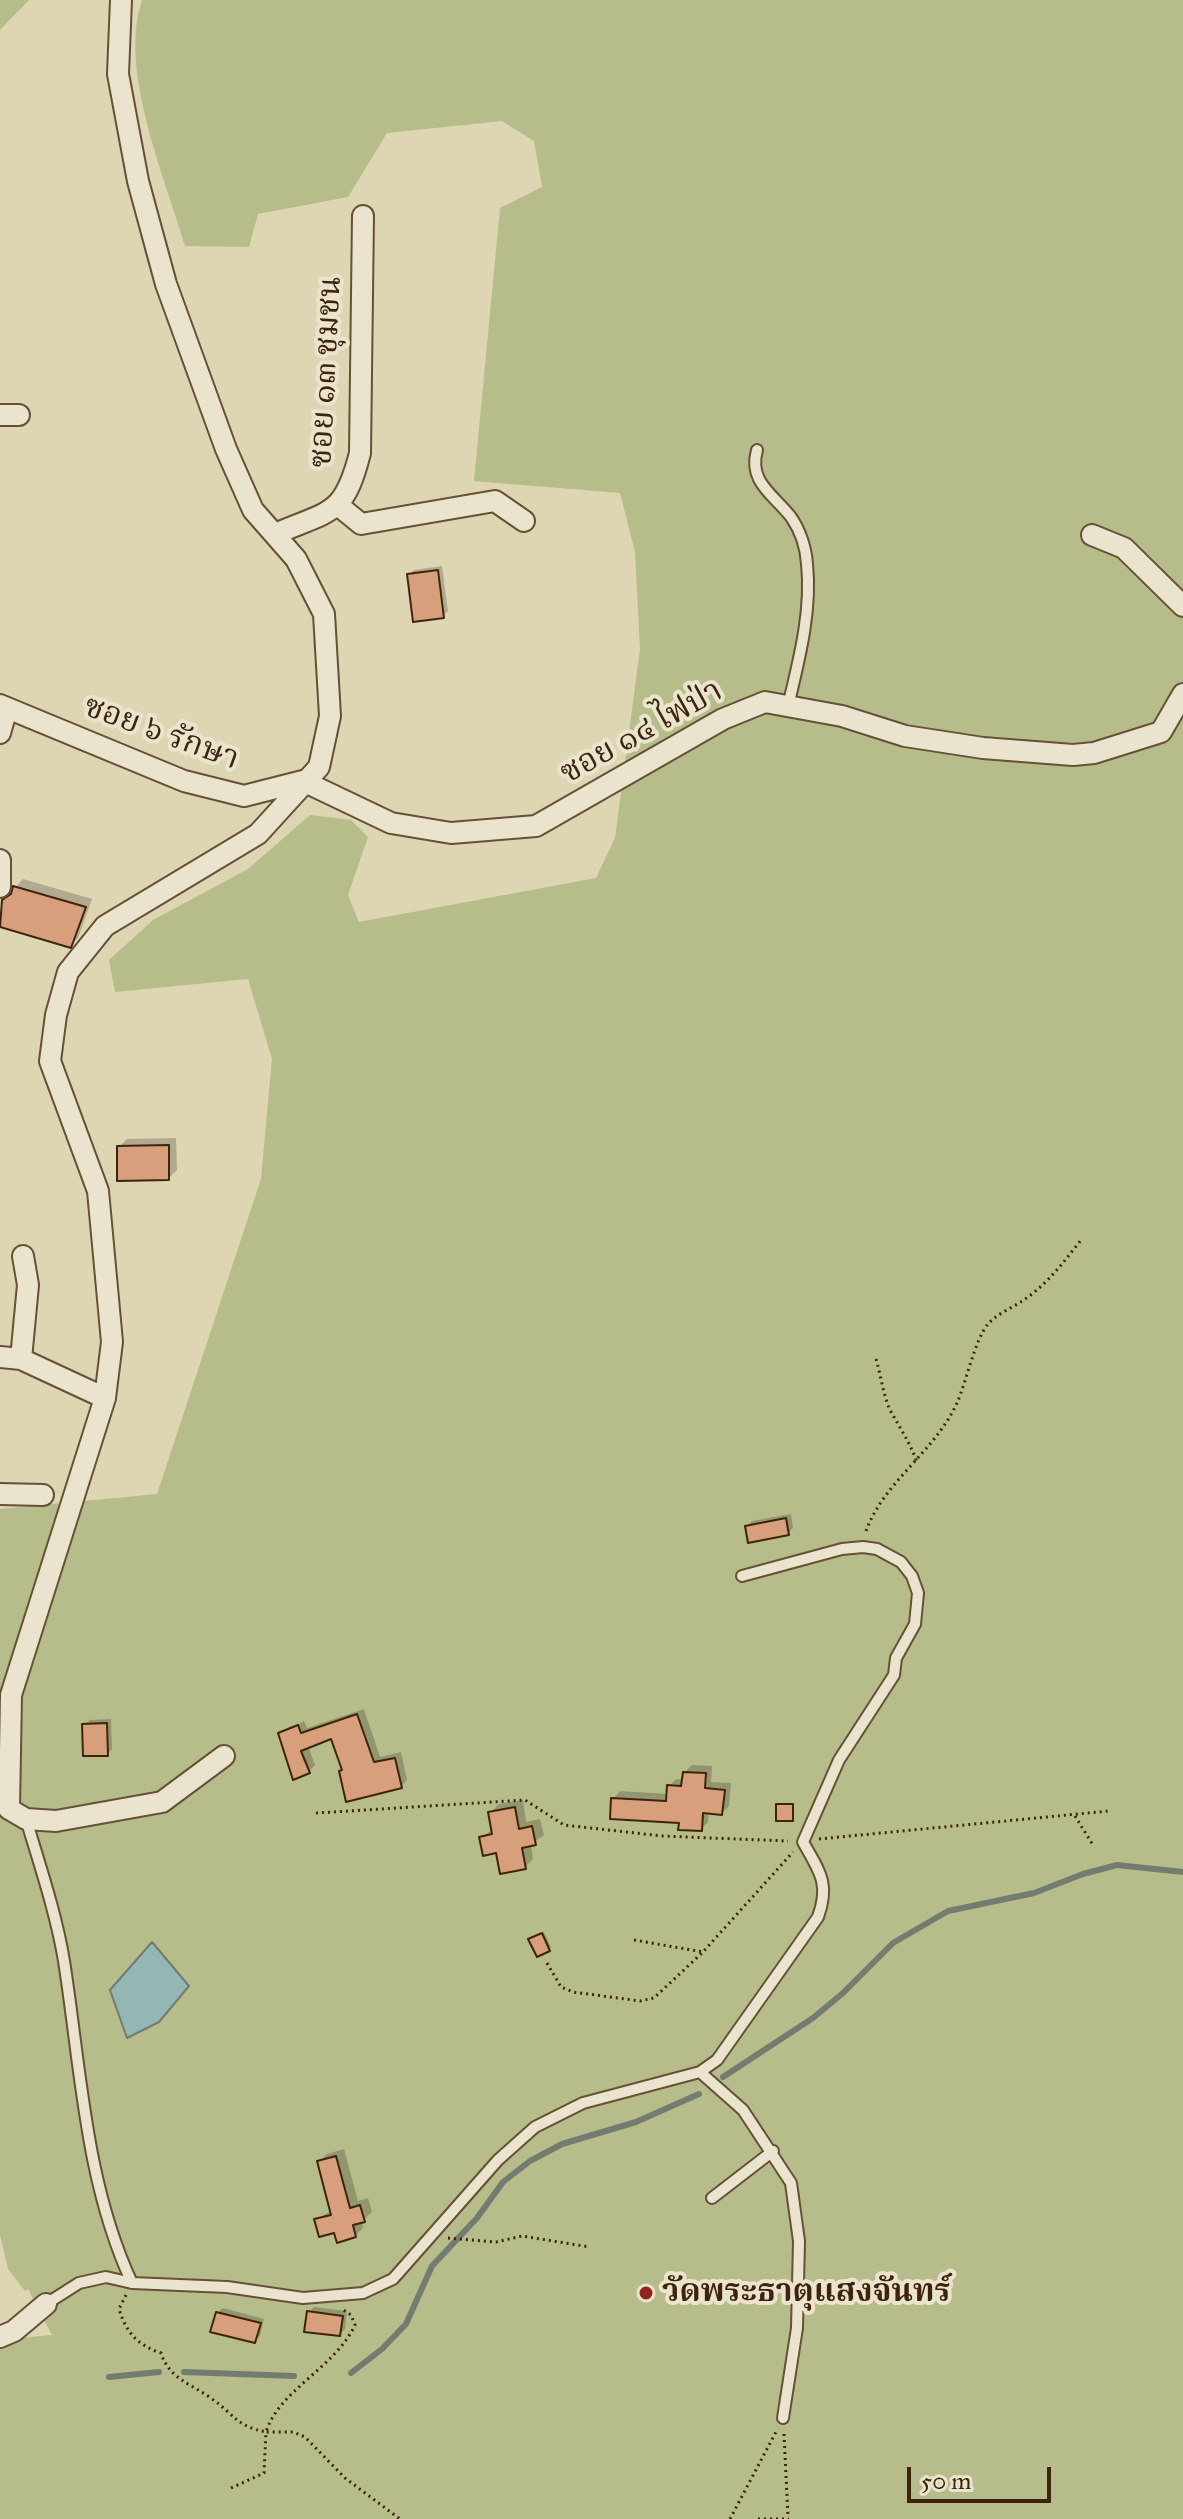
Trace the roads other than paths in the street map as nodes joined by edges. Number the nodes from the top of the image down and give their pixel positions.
1 (121, 0) edge
2 (363, 216) dead end
3 (757, 450) dead end
4 (339, 506) junction
5 (524, 521) dead end
6 (275, 534) junction
7 (1092, 535) dead end
8 (1183, 606) edge
9 (1183, 694) edge
10 (4, 706) edge
11 (788, 706) junction
12 (1161, 732) junction
13 (0, 733) edge
14 (1183, 734) edge
15 (303, 781) junction
16 (0, 860) edge
17 (0, 887) edge
18 (23, 1256) dead end
19 (0, 1357) edge
20 (21, 1359) junction
21 (105, 1398) junction
22 (0, 1494) edge
23 (43, 1495) dead end
24 (742, 1576) dead end
25 (6, 1695) edge
26 (224, 1756) dead end
27 (26, 1819) junction
28 (700, 2072) junction
29 (773, 2151) junction
30 (712, 2198) dead end
31 (132, 2283) junction
32 (46, 2304) joint
33 (0, 2337) edge
34 (783, 2418) road end

1 - 6 street
2 - 4 street, ซอย ๑๓ ชุมชน
3 - 11 lane
4 - 5 street
4 - 6 street, ซอย ๑๓ ชุมชน
6 - 15 street
7 - 8 street
9 - 12 street
10 - 13 street
10 - 15 street, ซอย ๖ รักษา
11 - 12 street, ซอย ๑๔ ไฟป่า
11 - 15 street, ซอย ๑๔ ไฟป่า
12 - 14 street
15 - 21 street
16 - 17 street
18 - 20 street
19 - 20 street
20 - 21 street
21 - 25 street
22 - 23 street
24 - 28 lane
25 - 27 street
26 - 27 street
27 - 31 lane
28 - 29 lane
28 - 31 lane
29 - 30 lane
29 - 34 lane
31 - 32 lane
32 - 33 street

